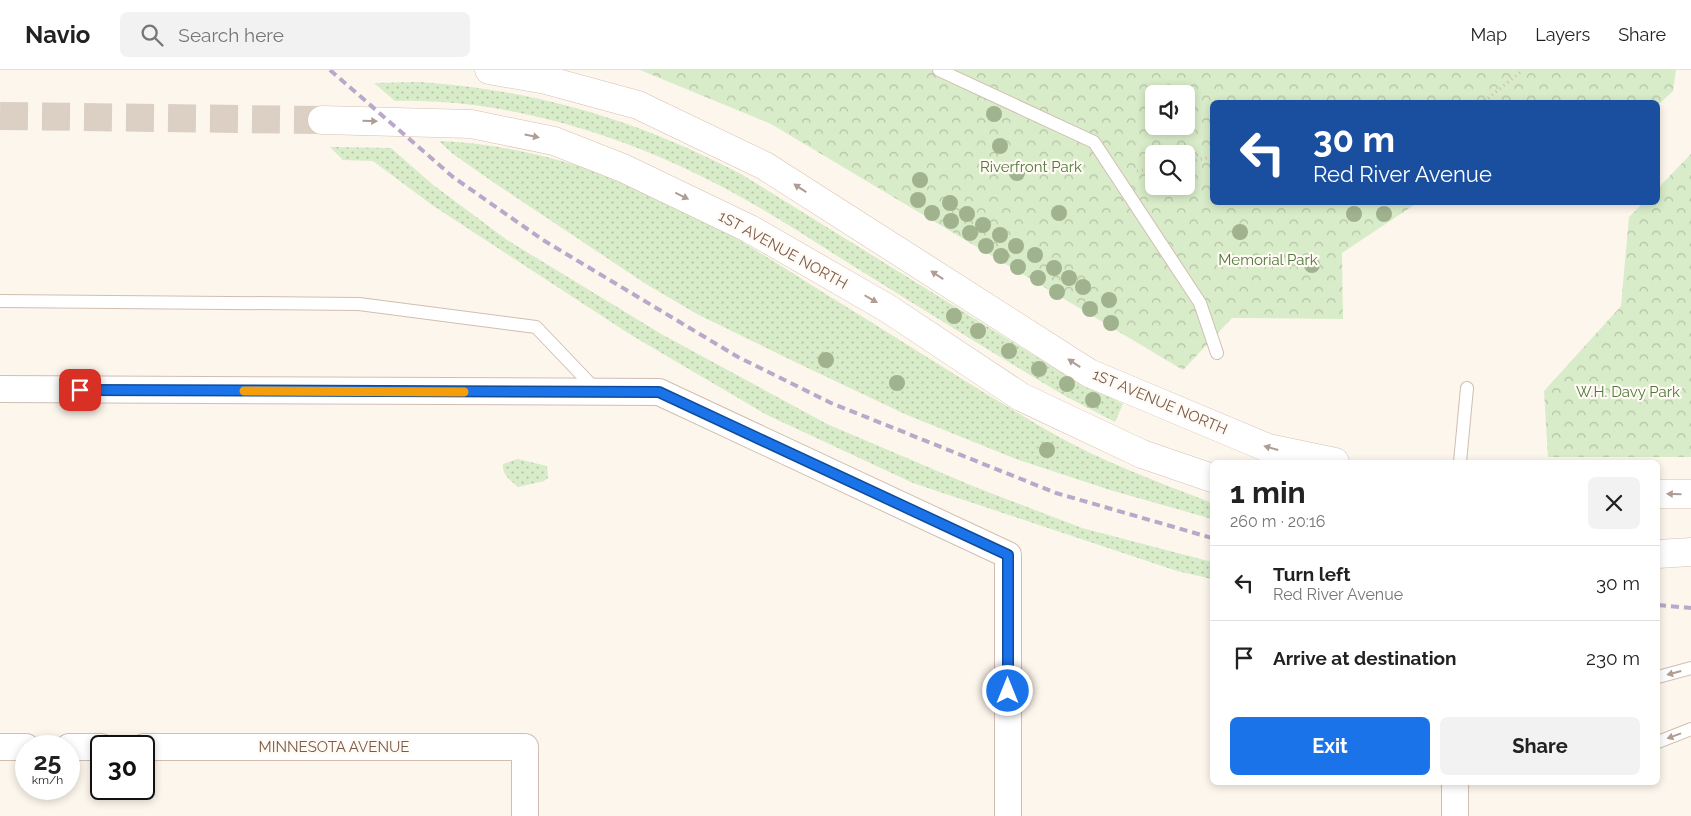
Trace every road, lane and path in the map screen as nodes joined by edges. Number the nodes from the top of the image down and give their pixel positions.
1 (489, 70) edge
2 (939, 70) edge
3 (1523, 70) edge
4 (1486, 100) edge
5 (322, 120) tunnel mouth
6 (1210, 157) edge
7 (1195, 160) edge
8 (0, 301) edge
9 (1217, 353) dead end
10 (1468, 388) dead end
11 (0, 389) edge
12 (597, 392) junction
13 (1325, 460) edge
14 (1460, 460) edge
15 (1210, 477) edge
16 (1660, 494) edge
17 (1691, 494) edge
18 (1660, 544) edge
19 (1691, 546) edge
20 (1691, 552) edge
21 (1660, 554) edge
22 (1691, 668) edge
23 (1660, 676) edge
24 (1691, 730) edge
25 (1660, 741) edge
26 (0, 747) edge
27 (15, 747) edge
28 (155, 747) edge
29 (1455, 785) edge
30 (525, 816) edge
31 (1008, 816) edge
32 (1455, 816) edge

13 -> 1 main road, 1ST AVENUE NORTH
2 - 9 lane
3 - 4 path
5 -> 15 main road, 1ST AVENUE NORTH
6 - 7 path
8 - 12 lane
10 - 14 lane
11 - 12 street
12 - 31 street
17 -> 16 main road
18 - 19 main road
20 - 21 main road
22 -> 23 lane
24 -> 25 lane
26 - 27 street
28 - 30 street, MINNESOTA AVENUE
29 - 32 street

